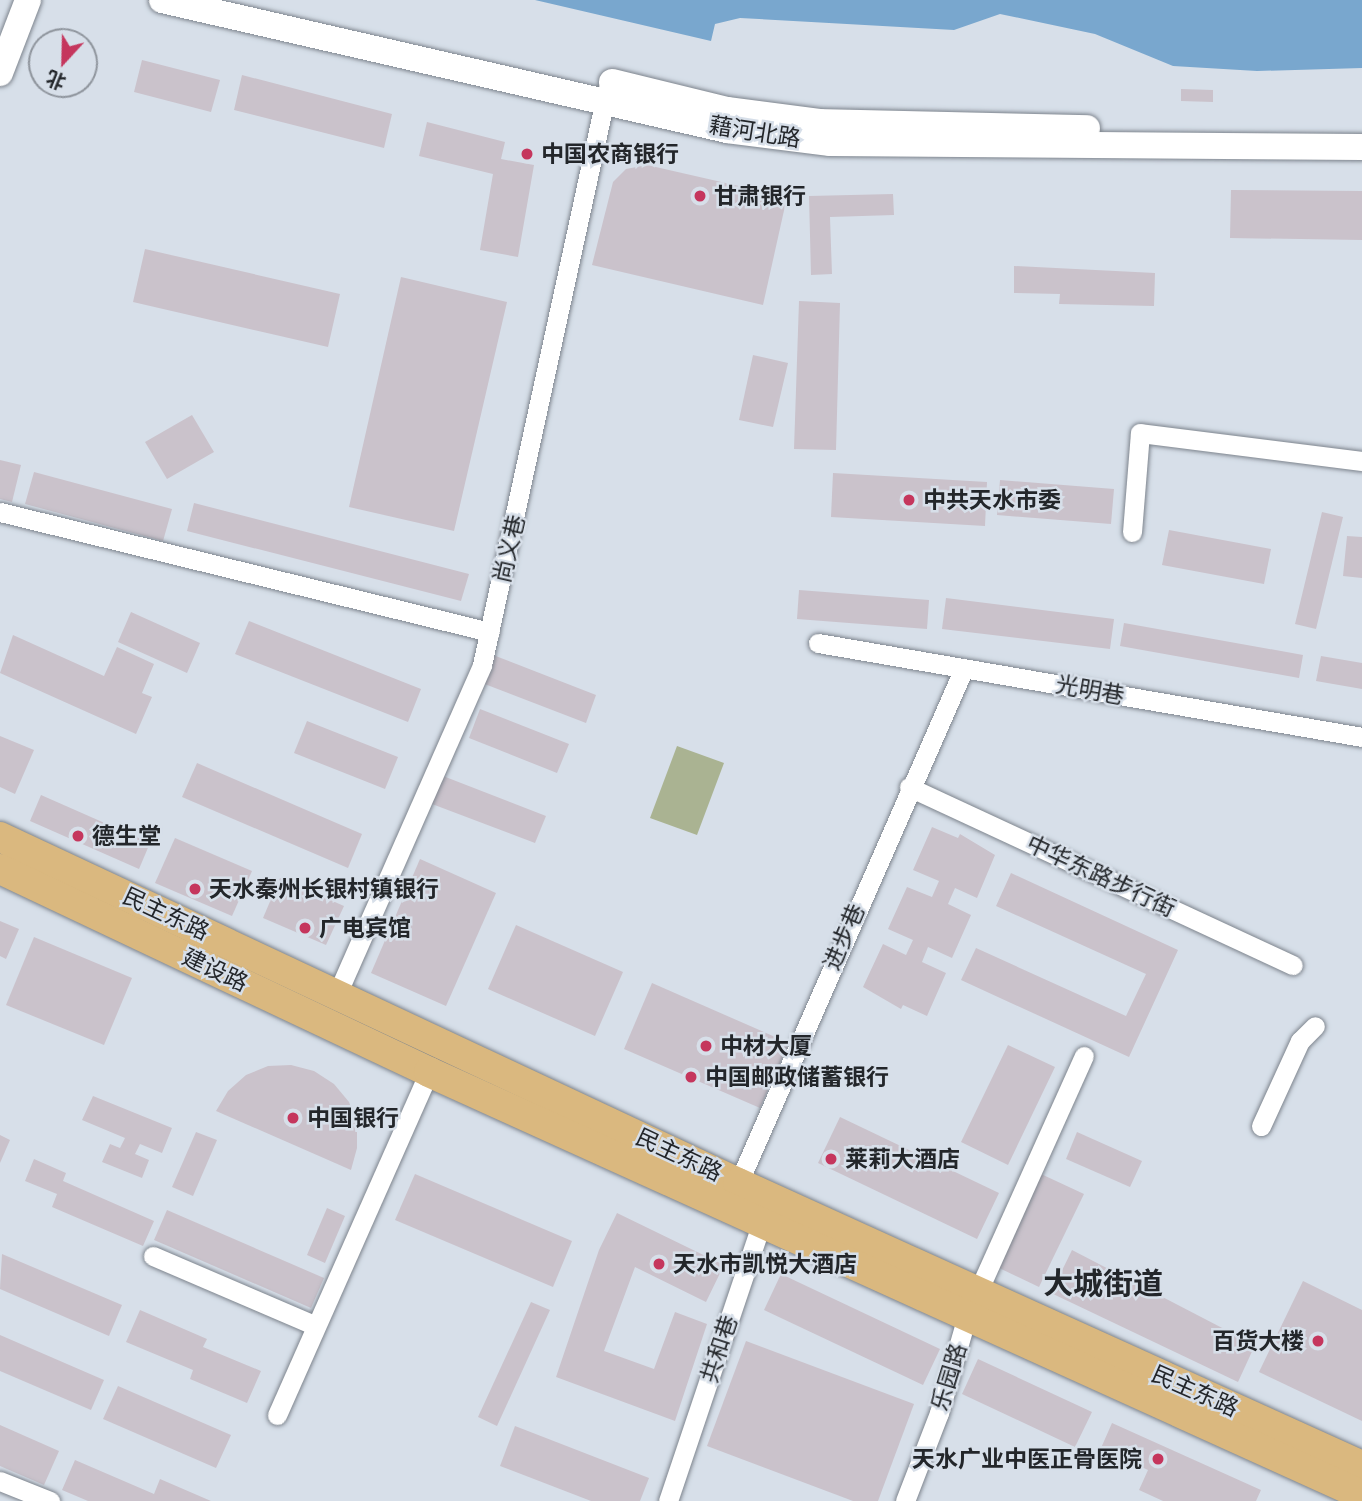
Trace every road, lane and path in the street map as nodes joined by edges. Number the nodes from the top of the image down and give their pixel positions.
1 (28, 0) edge
2 (162, 0) edge
3 (242, 0) edge
4 (0, 73) edge
5 (607, 90) junction
6 (1362, 129) edge
7 (1362, 147) edge
8 (1362, 460) edge
9 (0, 512) edge
10 (1132, 532) dead end
11 (490, 632) junction
12 (818, 643) dead end
13 (964, 668) junction
14 (1362, 737) edge
15 (909, 787) junction
16 (0, 837) edge
17 (0, 869) edge
18 (1293, 965) dead end
19 (338, 992) junction
20 (1315, 1026) dead end
21 (1084, 1056) dead end
22 (429, 1072) junction
23 (1261, 1126) dead end
24 (733, 1195) junction
25 (766, 1210) junction
26 (153, 1256) dead end
27 (973, 1304) junction
28 (316, 1326) junction
29 (277, 1415) dead end
30 (1362, 1466) edge
31 (0, 1480) edge
32 (1362, 1495) edge
33 (50, 1501) edge
34 (668, 1501) edge
35 (905, 1501) edge

1 - 4 main road
2 - 5 main road, 藉河北路
3 - 5 main road, 藉河北路
5 - 6 main road, 藉河北路
5 - 7 main road, 藉河北路
5 - 11 street, 尚义巷
8 - 10 street
9 - 11 street
11 - 19 street, 尚义巷
12 - 13 street, 光明巷
13 - 14 street, 光明巷
13 - 15 street, 进步巷
15 - 18 street, 中华东路步行街
15 - 24 street, 进步巷
16 - 19 main road, 民主东路
17 - 22 main road, 建设路
19 - 24 main road, 民主东路
20 - 23 street
21 - 27 street, 乐园路
22 - 24 main road, 民主东路
22 - 28 street
24 - 25 main road, 民主东路
25 - 27 main road, 民主东路
25 - 34 street, 共和巷
26 - 28 street
27 - 30 main road, 民主东路
27 - 32 main road, 民主东路
27 - 35 street, 乐园路
28 - 29 street
31 - 33 street

